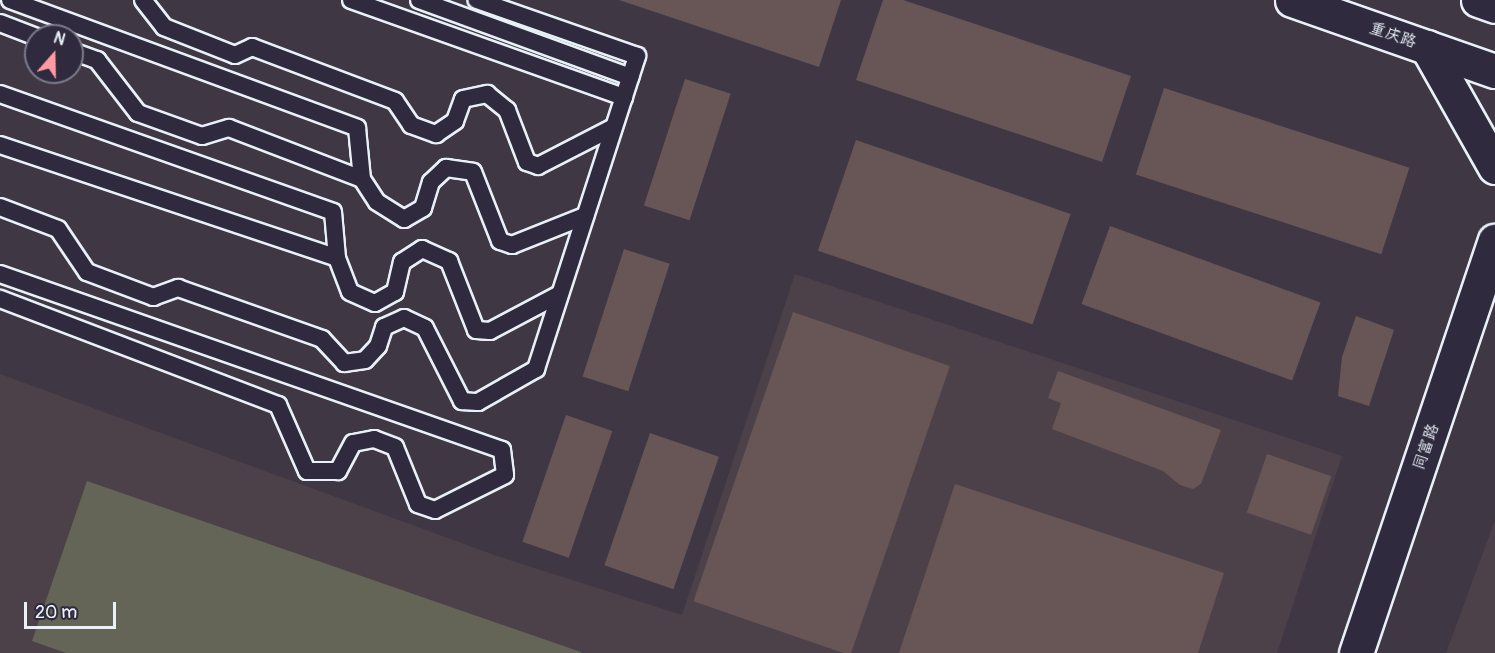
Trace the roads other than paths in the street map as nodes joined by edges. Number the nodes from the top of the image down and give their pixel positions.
1 (2, 0) edge
2 (9, 0) edge
3 (143, 0) edge
4 (351, 0) edge
5 (419, 0) edge
6 (477, 0) edge
7 (1292, 0) edge
8 (1478, 0) edge
9 (0, 5) edge
10 (1495, 6) edge
11 (0, 23) edge
12 (24, 32) edge
13 (1426, 47) junction
14 (84, 55) edge
15 (1495, 71) edge
16 (630, 77) junction
17 (0, 94) edge
18 (624, 97) junction
19 (614, 127) junction
20 (0, 146) edge
21 (1495, 168) edge
22 (362, 179) junction
23 (0, 207) edge
24 (585, 216) junction
25 (1495, 241) edge
26 (337, 258) junction
27 (0, 274) edge
28 (560, 294) junction
29 (1495, 297) edge
30 (0, 299) edge
31 (1356, 653) edge
32 (1376, 653) edge

1 - 9 lane
2 - 22 lane
3 - 19 lane
4 - 18 lane
5 - 16 lane
6 - 16 lane
7 - 13 street, 重庆路
8 - 10 street
11 - 12 lane
13 - 15 street, 重庆路
13 - 21 street
14 - 22 lane
16 - 18 lane
17 - 26 lane
18 - 19 lane
19 - 24 lane
20 - 26 lane
22 - 24 lane
23 - 28 lane
24 - 28 lane
25 - 31 street, 同富路
26 - 28 lane
27 - 30 lane
29 - 32 street, 同富路

